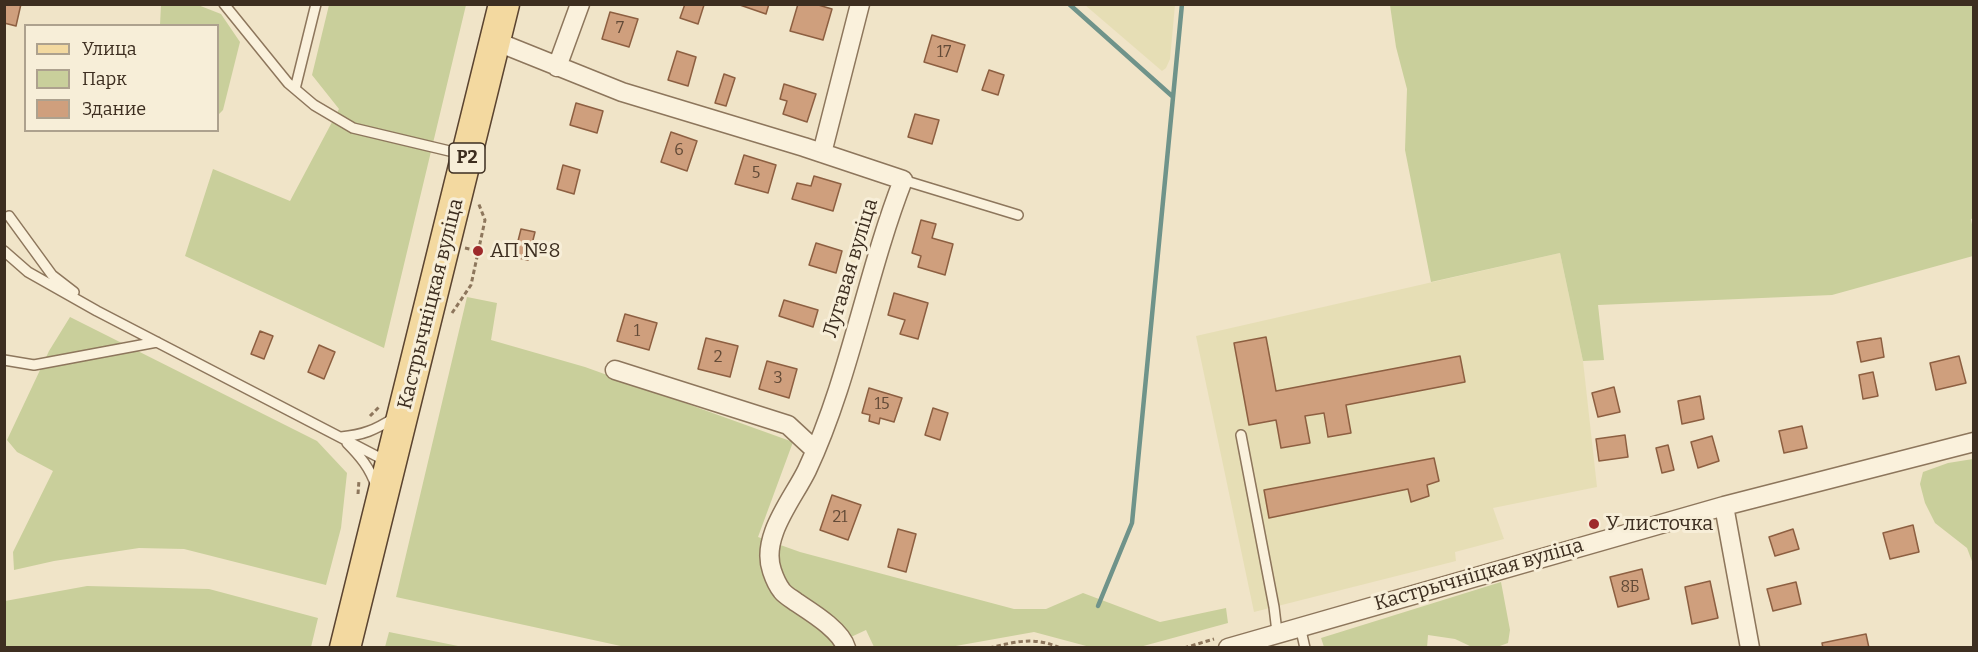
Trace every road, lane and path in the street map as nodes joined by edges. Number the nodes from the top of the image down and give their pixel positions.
1 (316, 4) edge
2 (504, 4) edge
3 (580, 4) edge
4 (860, 4) edge
5 (225, 5) edge
6 (495, 41) junction
7 (557, 67) junction
8 (295, 89) junction
9 (822, 153) junction
10 (467, 155) junction
11 (903, 180) junction
12 (6, 215) edge
13 (1018, 215) dead end
14 (485, 220) dead end
15 (4, 251) edge
16 (471, 285) dead end
17 (97, 311) junction
18 (157, 342) junction
19 (4, 360) edge
20 (615, 370) dead end
21 (394, 406) junction
22 (361, 435) junction
23 (1241, 435) dead end
24 (341, 437) junction
25 (1974, 442) edge
26 (815, 450) junction
27 (356, 453) junction
28 (391, 463) junction
29 (369, 500) junction
30 (1724, 506) junction
31 (1300, 626) junction
32 (1277, 632) junction
33 (345, 648) edge
34 (846, 648) edge
35 (989, 648) edge
36 (1060, 648) edge
37 (1228, 648) edge
38 (1305, 648) edge
39 (1750, 648) edge

1 - 8 lane
2 - 6 main road, Кастрычніцкая вуліца / Р2
3 - 7 street
4 - 9 street
5 - 8 lane
6 - 7 street, Лугавая вуліца
6 - 10 main road, Кастрычніцкая вуліца / Р2
7 - 9 street, Лугавая вуліца
8 - 10 lane
9 - 11 street, Лугавая вуліца
10 - 21 main road, Кастрычніцкая вуліца / Р2
11 - 13 lane
11 - 26 street, Лугавая вуліца
12 - 17 lane
14 - 16 path
15 - 17 lane
17 - 18 lane
18 - 19 lane
18 - 24 lane
20 - 26 street
21 - 22 lane
21 - 22 path
21 - 28 main road, Кастрычніцкая вуліца / Р2
22 - 24 lane
23 - 32 lane
24 - 27 lane
24 - 28 lane
25 - 30 street, Кастрычніцкая вуліца
26 - 34 street, Лугавая вуліца
27 - 29 path
27 - 29 lane
28 - 29 main road, Р2
29 - 33 main road, Р2
30 - 31 street, Кастрычніцкая вуліца
30 - 39 street
31 - 32 street, Кастрычніцкая вуліца
31 - 38 lane
32 - 37 street, Кастрычніцкая вуліца
35 - 36 path

